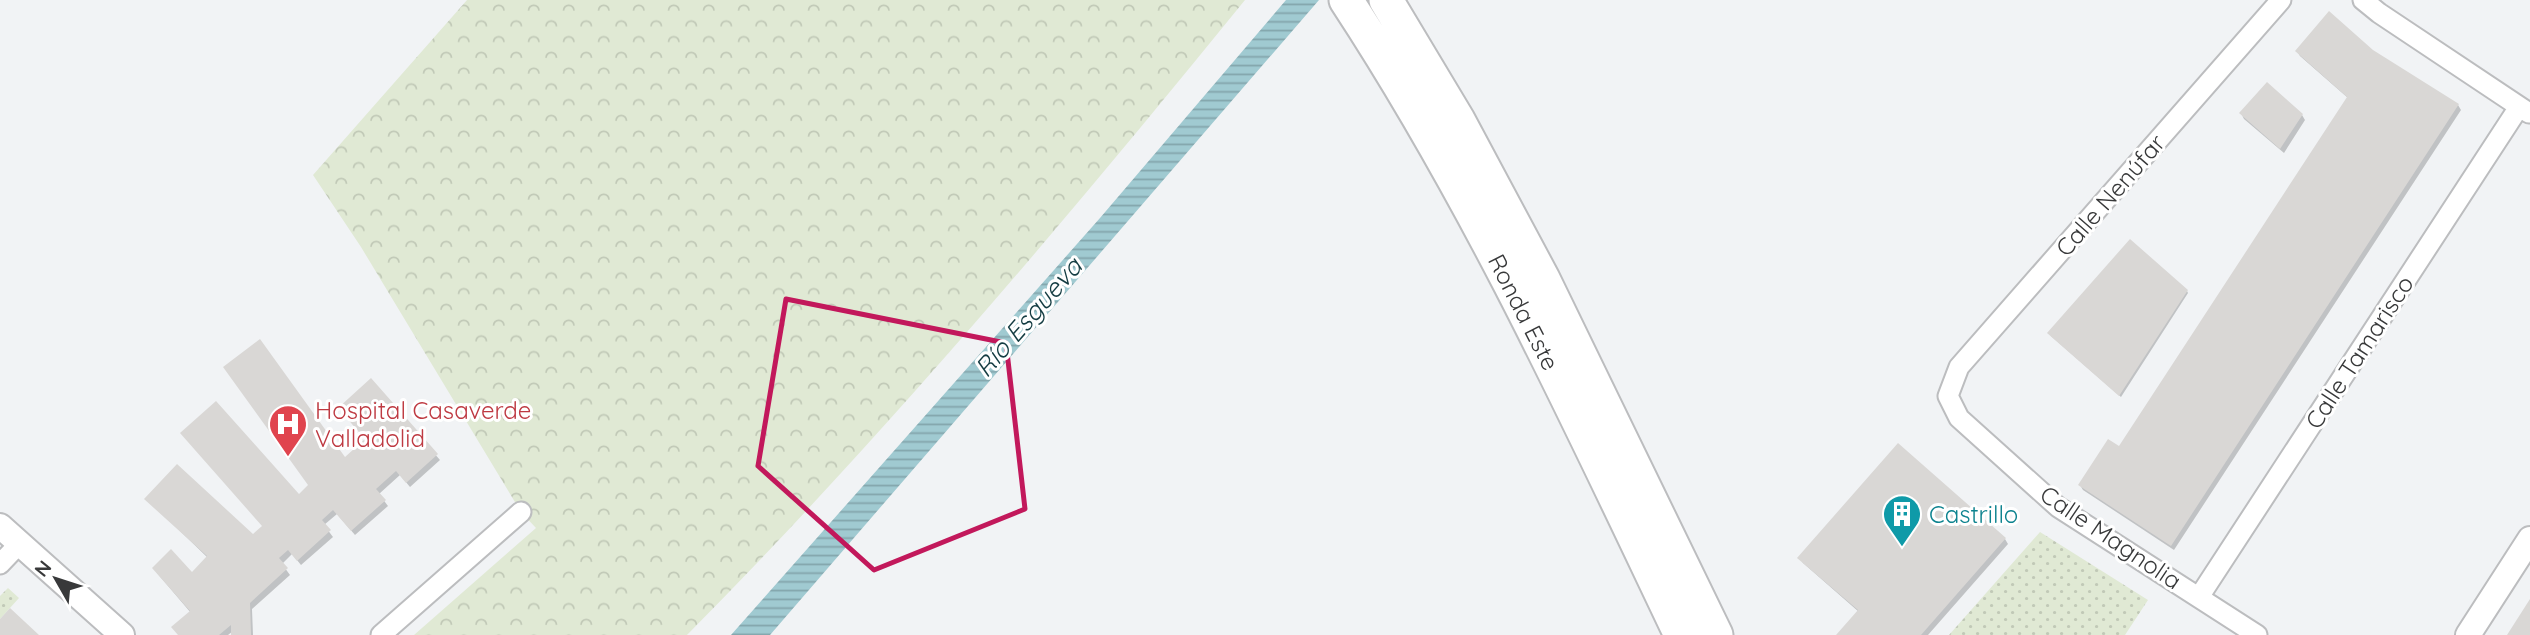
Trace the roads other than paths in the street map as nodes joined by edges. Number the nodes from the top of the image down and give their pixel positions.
1 (1346, 0) edge
2 (2281, 0) edge
3 (2363, 0) edge
4 (1393, 11) edge
5 (2525, 110) edge
6 (1948, 396) joint
7 (521, 512) dead end
8 (0, 526) edge
9 (2530, 539) edge
10 (21, 542) junction
11 (0, 564) edge
12 (2199, 597) junction
13 (122, 635) edge
14 (381, 635) edge
15 (1681, 635) edge
16 (1716, 635) edge
17 (2257, 635) edge
18 (2468, 635) edge

1 - 15 highway, Ronda Este
2 - 6 street, Calle Nenúfar
3 - 5 street
4 - 16 highway, Ronda Este
5 - 12 street, Calle Tamarisco
6 - 12 street, Calle Magnolia
7 - 14 street
8 - 10 street
9 - 18 street
10 - 11 street
10 - 13 street
12 - 17 street, Calle Magnolia

